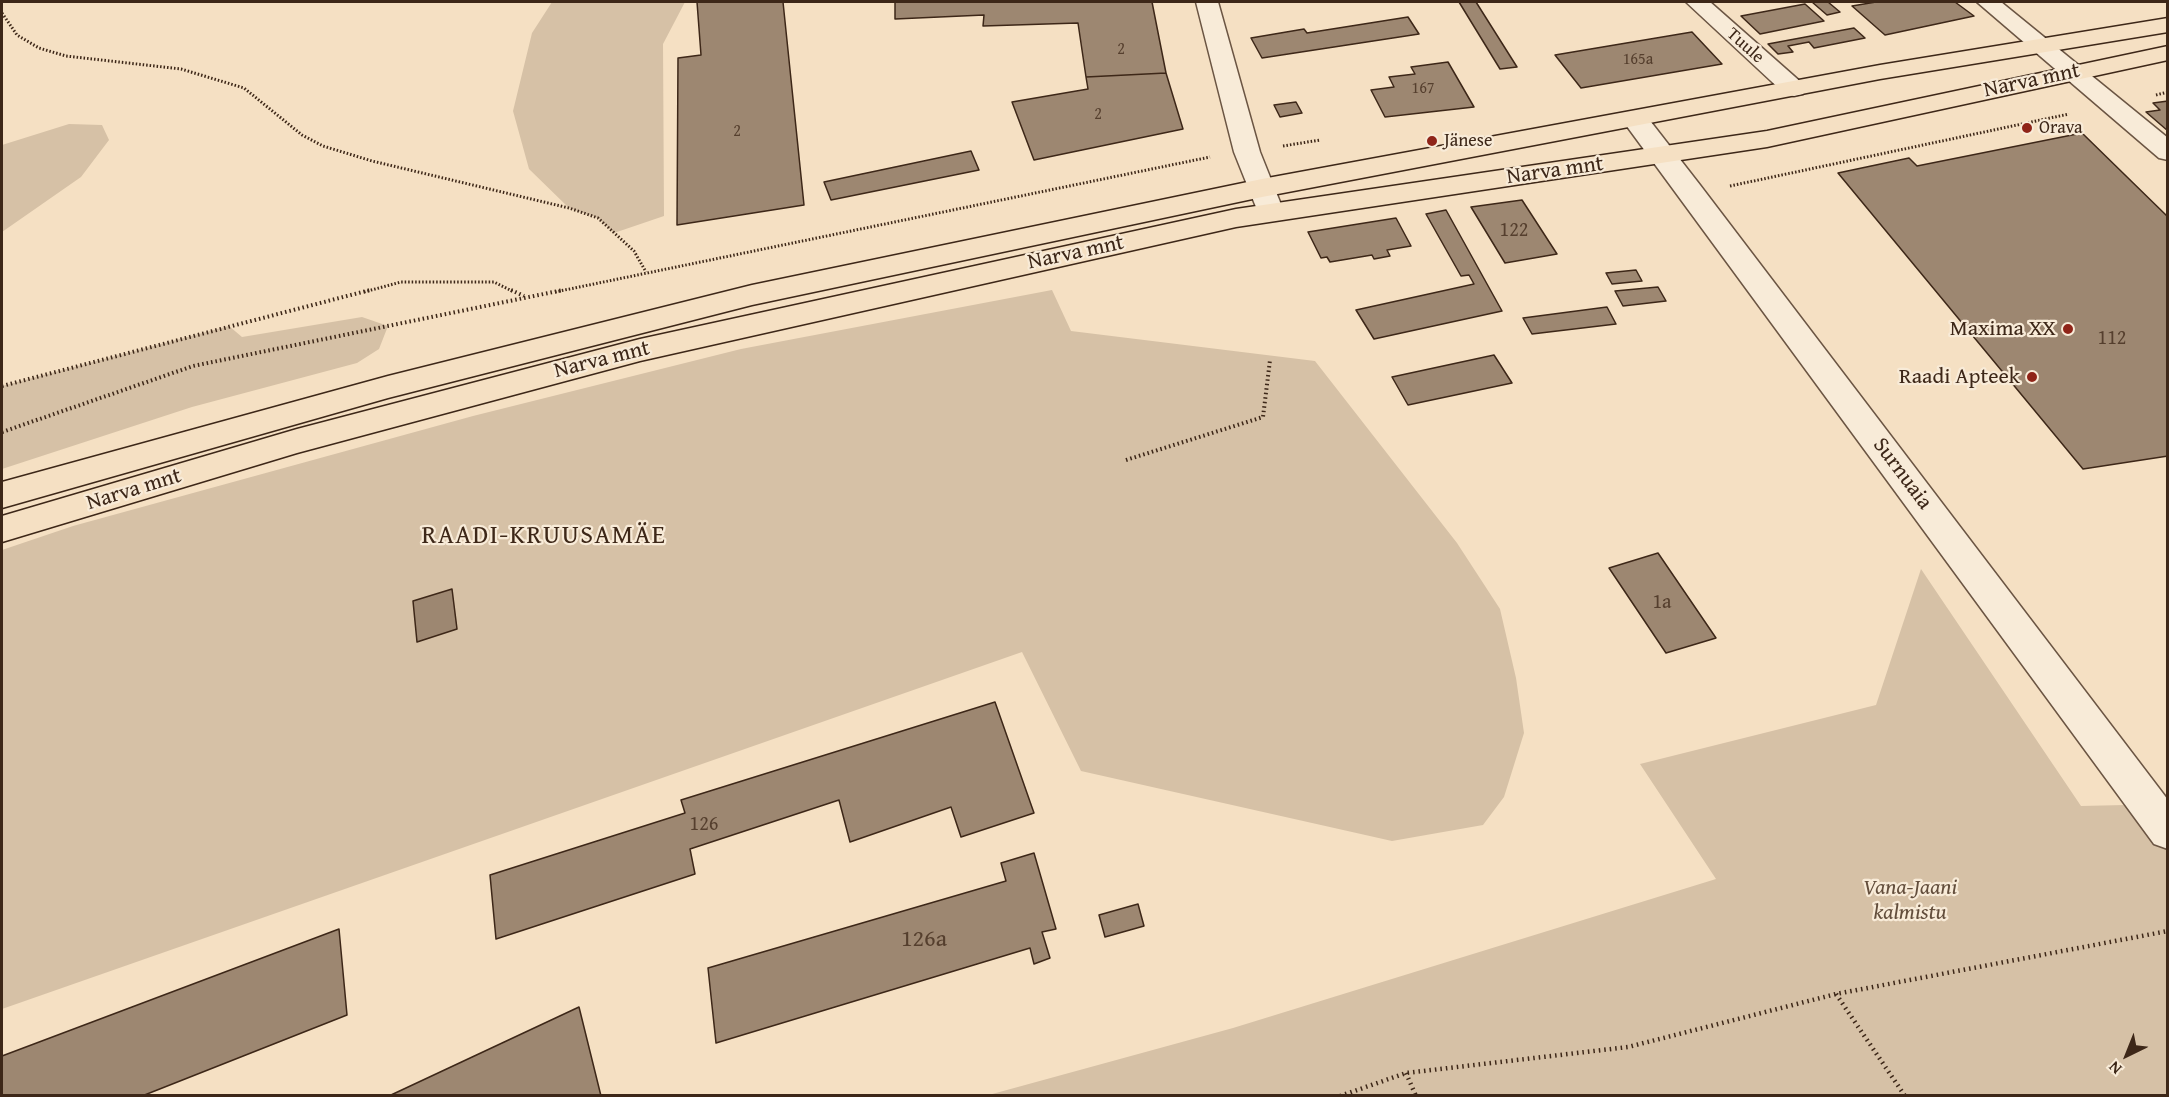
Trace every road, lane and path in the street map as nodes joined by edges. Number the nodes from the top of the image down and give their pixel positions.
1 (1207, 2) edge
2 (1697, 2) edge
3 (1988, 2) edge
4 (2, 13) edge
5 (2168, 24) edge
6 (2041, 46) junction
7 (2168, 53) edge
8 (2074, 72) junction
9 (1794, 89) junction
10 (1635, 119) junction
11 (1247, 152) junction
12 (2168, 152) edge
13 (1665, 156) junction
14 (1267, 200) junction
15 (646, 272) junction
16 (526, 297) junction
17 (1270, 360) dead end
18 (2, 386) edge
19 (2, 432) edge
20 (1126, 460) dead end
21 (2, 495) edge
22 (2, 529) edge
23 (2168, 831) edge
24 (2168, 931) edge
25 (1836, 994) junction
26 (1406, 1073) junction
27 (1340, 1095) edge
28 (1416, 1095) edge
29 (1905, 1095) edge

1 - 11 street
2 - 9 street, Tuule
3 - 6 street
4 - 15 path
5 - 6 main road, Narva mnt
6 - 8 street
6 - 9 main road, Narva mnt
7 - 8 main road, Narva mnt
8 - 12 street
8 - 13 main road, Narva mnt
9 - 10 main road, Narva mnt
10 - 13 street, Surnuaia
10 - 14 main road, Narva mnt
11 - 14 street
11 - 15 path
13 - 14 main road, Narva mnt
13 - 23 street, Surnuaia
14 - 21 main road, Narva mnt
14 - 22 main road, Narva mnt
15 - 16 path
16 - 18 path
16 - 19 path
17 - 20 path
24 - 25 path
25 - 26 path
25 - 29 path
26 - 27 path
26 - 28 path

